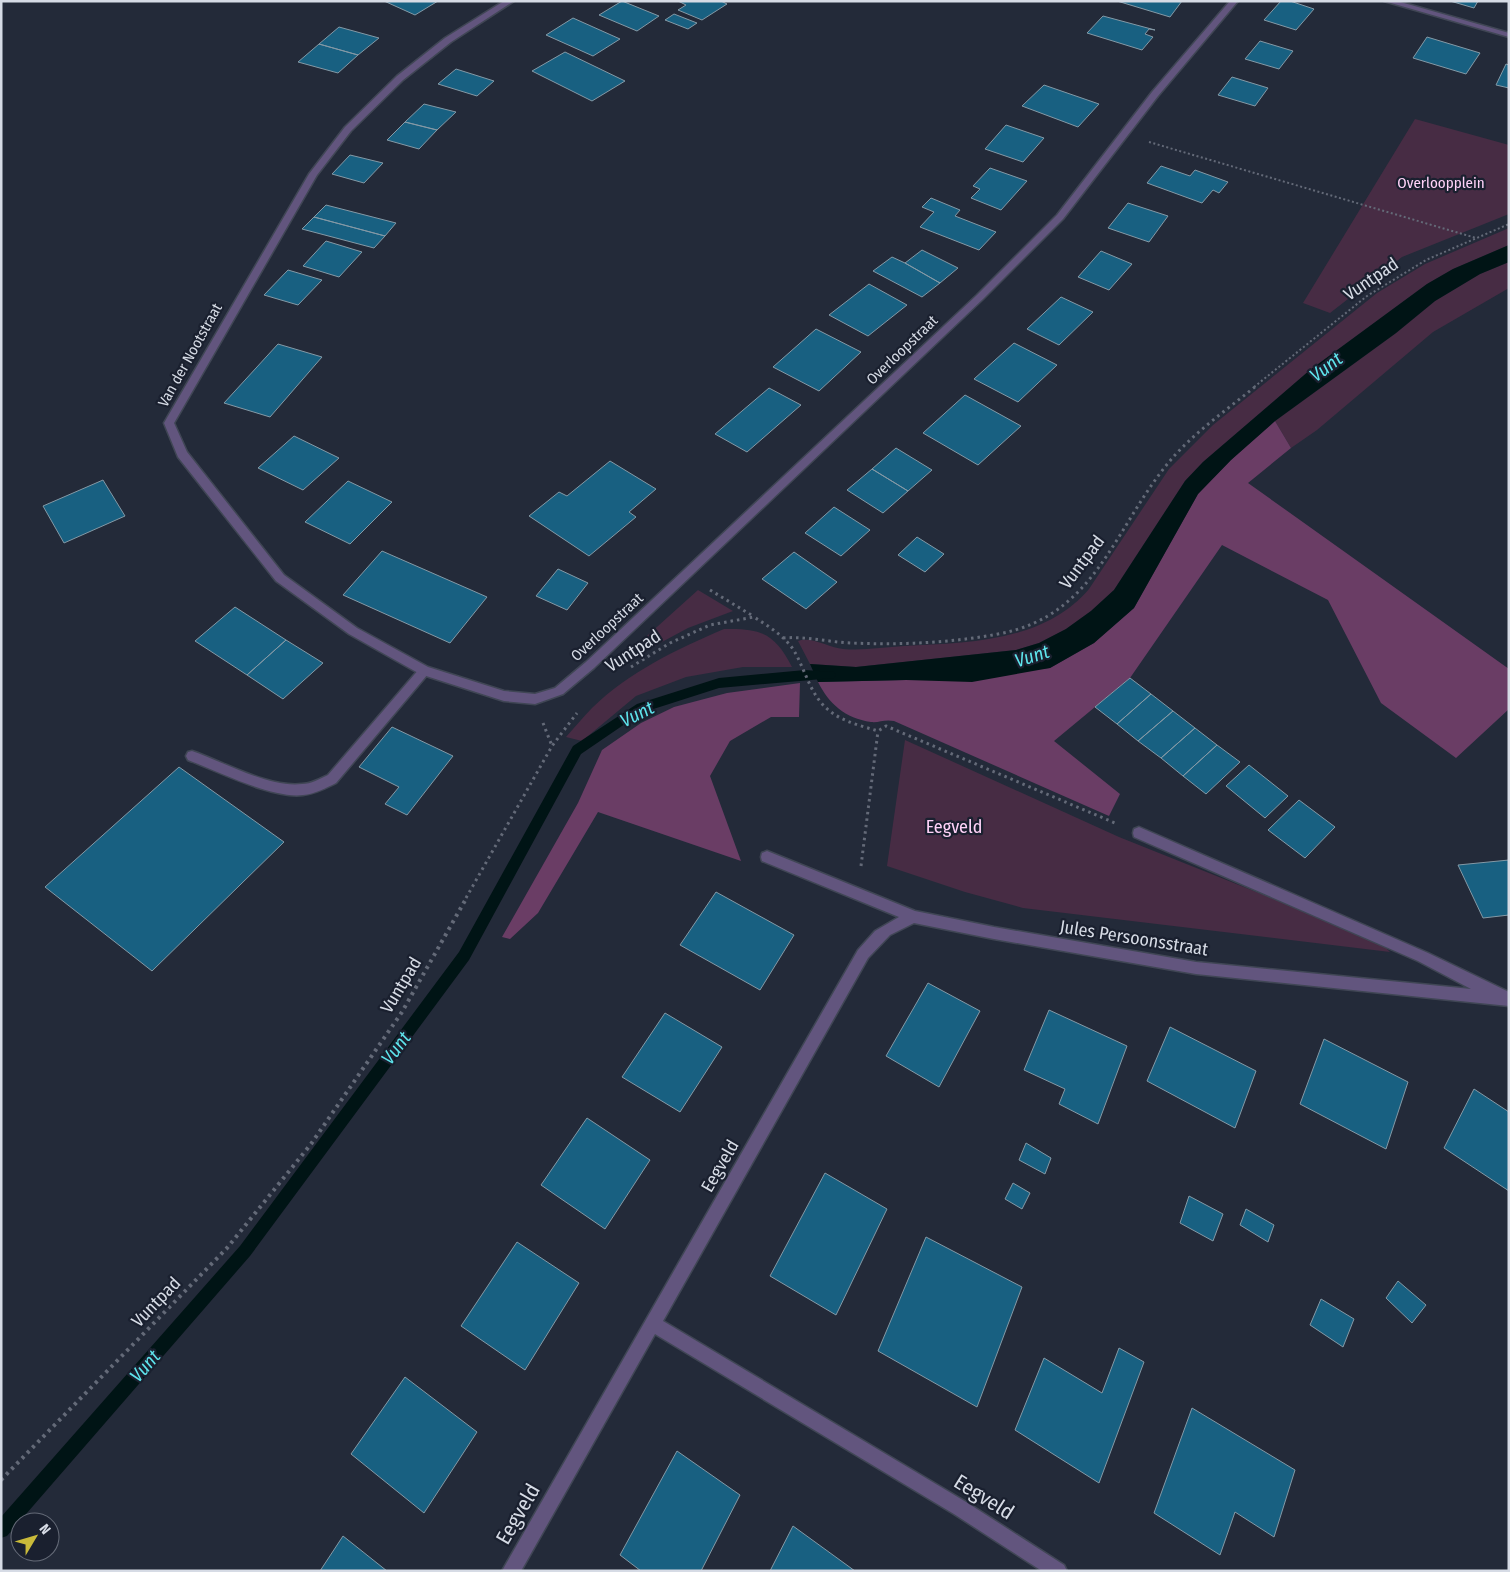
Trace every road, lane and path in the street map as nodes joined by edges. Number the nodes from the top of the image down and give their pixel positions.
1 (510, 1) edge
2 (1234, 1) edge
3 (1388, 1) edge
4 (1509, 35) edge
5 (1125, 134) junction
6 (1509, 224) edge
7 (1476, 238) junction
8 (685, 574) junction
9 (754, 617) junction
10 (782, 638) junction
11 (627, 669) dead end
12 (424, 671) junction
13 (559, 691) joint
14 (581, 708) dead end
15 (878, 730) junction
16 (192, 756) dead end
17 (1139, 833) joint
18 (767, 858) dead end
19 (858, 895) junction
20 (914, 917) junction
21 (1508, 1001) edge
22 (653, 1324) junction
23 (1, 1480) edge
24 (511, 1571) edge
25 (1058, 1571) edge

1 - 12 street, Van der Nootstraat
2 - 5 street, Overloopstraat
3 - 4 street
5 - 7 path
5 - 8 street, Overloopstraat
6 - 7 path, Vuntpad
7 - 10 path, Vuntpad
8 - 9 path
8 - 13 street, Overloopstraat
9 - 10 path
9 - 11 path, Vuntpad
10 - 15 path
12 - 13 street, Van der Nootstraat
12 - 16 street
14 - 23 path, Vuntpad
15 - 17 path
15 - 19 path
17 - 21 street, Jules Persoonsstraat
18 - 19 street, Jules Persoonsstraat
19 - 20 street, Jules Persoonsstraat
20 - 21 street, Jules Persoonsstraat
20 - 22 street, Eegveld
22 - 24 street, Eegveld
22 - 25 street, Eegveld

